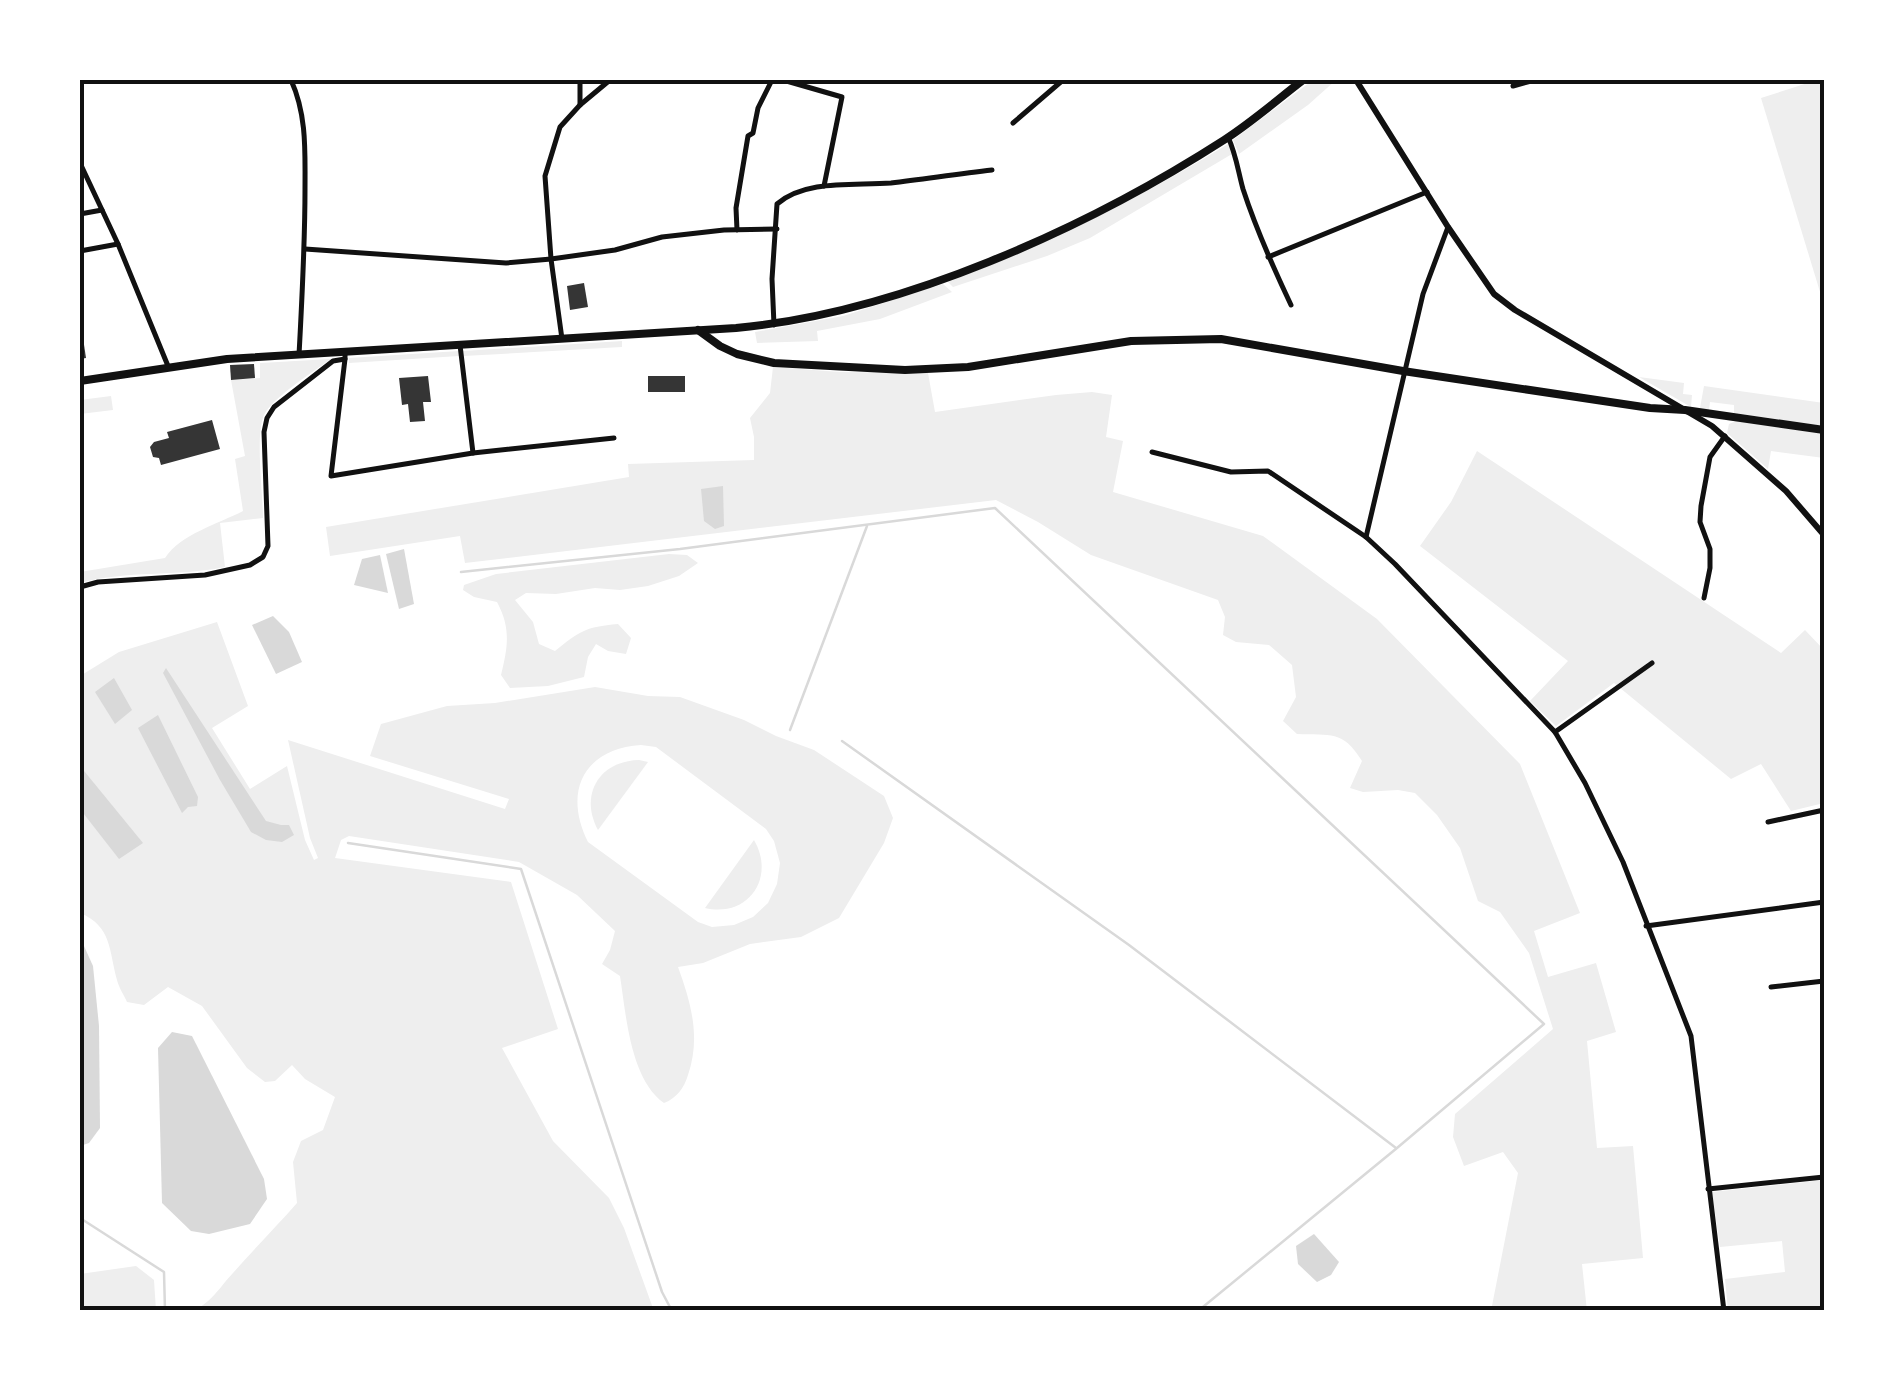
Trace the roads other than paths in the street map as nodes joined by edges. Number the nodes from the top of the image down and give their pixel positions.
1 (291, 80) edge
2 (580, 80) edge
3 (610, 80) edge
4 (772, 80) edge
5 (783, 80) edge
6 (1064, 80) edge
7 (1304, 80) edge
8 (1356, 80) edge
9 (1534, 80) edge
10 (1514, 86) dead end
11 (580, 105) junction
12 (1013, 123) dead end
13 (1228, 137) junction
14 (80, 164) edge
15 (992, 170) dead end
16 (824, 186) junction
17 (1427, 192) junction
18 (102, 210) junction
19 (80, 214) edge
20 (1448, 227) junction
21 (777, 229) junction
22 (737, 230) junction
23 (118, 244) junction
24 (305, 249) junction
25 (80, 251) edge
26 (1268, 256) junction
27 (551, 260) junction
28 (1291, 305) dead end
29 (774, 324) junction
30 (698, 330) junction
31 (562, 339) junction
32 (460, 345) junction
33 (300, 355) junction
34 (345, 356) junction
35 (170, 369) junction
36 (1403, 371) junction
37 (80, 381) edge
38 (1684, 410) junction
39 (1824, 430) edge
40 (1725, 436) junction
41 (614, 438) dead end
42 (1152, 452) dead end
43 (473, 453) junction
44 (1824, 535) edge
45 (1366, 537) junction
46 (80, 587) edge
47 (1704, 598) dead end
48 (1652, 663) dead end
49 (1555, 732) junction
50 (1824, 810) edge
51 (1768, 822) dead end
52 (1824, 902) edge
53 (1646, 926) junction
54 (1824, 981) edge
55 (1771, 987) dead end
56 (1824, 1177) edge
57 (1708, 1189) junction
58 (1724, 1311) edge

1 - 24 street
2 - 11 street
3 - 11 street
4 - 22 street
5 - 16 street
6 - 12 street
7 - 13 main road
8 - 17 street
9 - 10 street
11 - 27 street
13 - 26 street
13 - 29 main road
14 - 18 street
15 - 16 street
16 - 21 street
17 - 20 street
17 - 26 street
18 - 19 street
18 - 23 street
20 - 36 street
20 - 38 street
21 - 22 street
21 - 29 street
22 - 27 street
23 - 25 street
23 - 35 street
24 - 27 street
24 - 33 street
26 - 28 street
27 - 31 street
29 - 30 main road
30 - 31 main road
30 - 36 main road
31 - 32 main road
32 - 34 main road
32 - 43 street
33 - 34 main road
33 - 35 main road
34 - 43 street
34 - 46 street
35 - 37 main road
36 - 38 main road
36 - 45 street
38 - 39 main road
38 - 40 street
40 - 44 street
40 - 47 street
41 - 43 street
42 - 45 street
45 - 49 street
48 - 49 street
49 - 53 street
50 - 51 street
52 - 53 street
53 - 57 street
54 - 55 street
56 - 57 street
57 - 58 street

